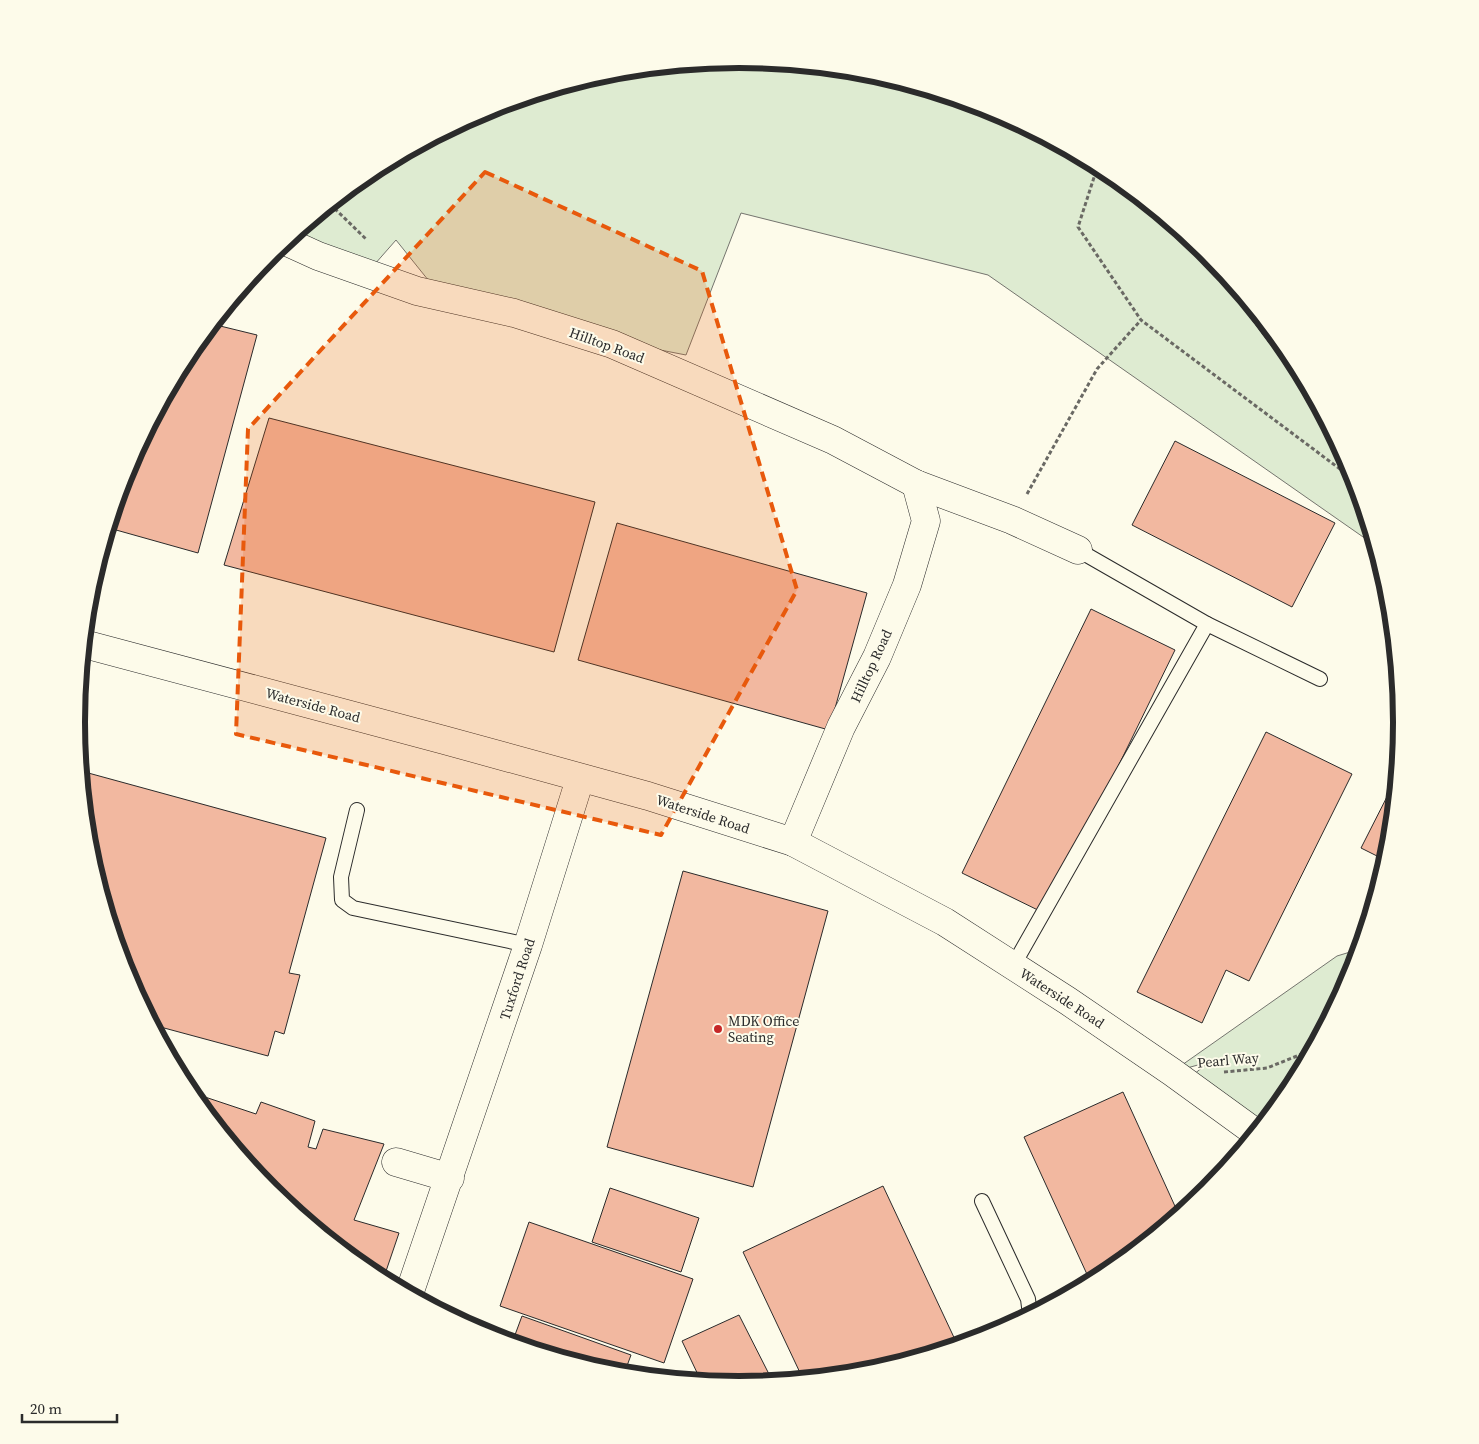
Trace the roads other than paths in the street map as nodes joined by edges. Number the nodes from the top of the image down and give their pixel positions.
1 (293, 244) edge
2 (916, 484) junction
3 (1078, 550) joint
4 (1208, 624) junction
5 (90, 646) edge
6 (1320, 679) dead end
7 (580, 778) junction
8 (357, 810) dead end
9 (793, 842) junction
10 (528, 945) junction
11 (1013, 966) junction
12 (1251, 1130) edge
13 (396, 1162) dead end
14 (450, 1178) junction
15 (982, 1200) dead end
16 (411, 1288) edge
17 (1029, 1309) edge

1 - 2 street, Hilltop Road
2 - 3 street, Hilltop Road
2 - 9 street, Hilltop Road
3 - 4 lane
4 - 6 lane
4 - 11 lane
5 - 7 street, Waterside Road
7 - 9 street, Waterside Road
7 - 10 street, Tuxford Road
8 - 10 lane
9 - 11 street, Waterside Road
10 - 14 street, Tuxford Road
11 - 12 street, Waterside Road
13 - 14 street
14 - 16 street, Tuxford Road
15 - 17 lane

